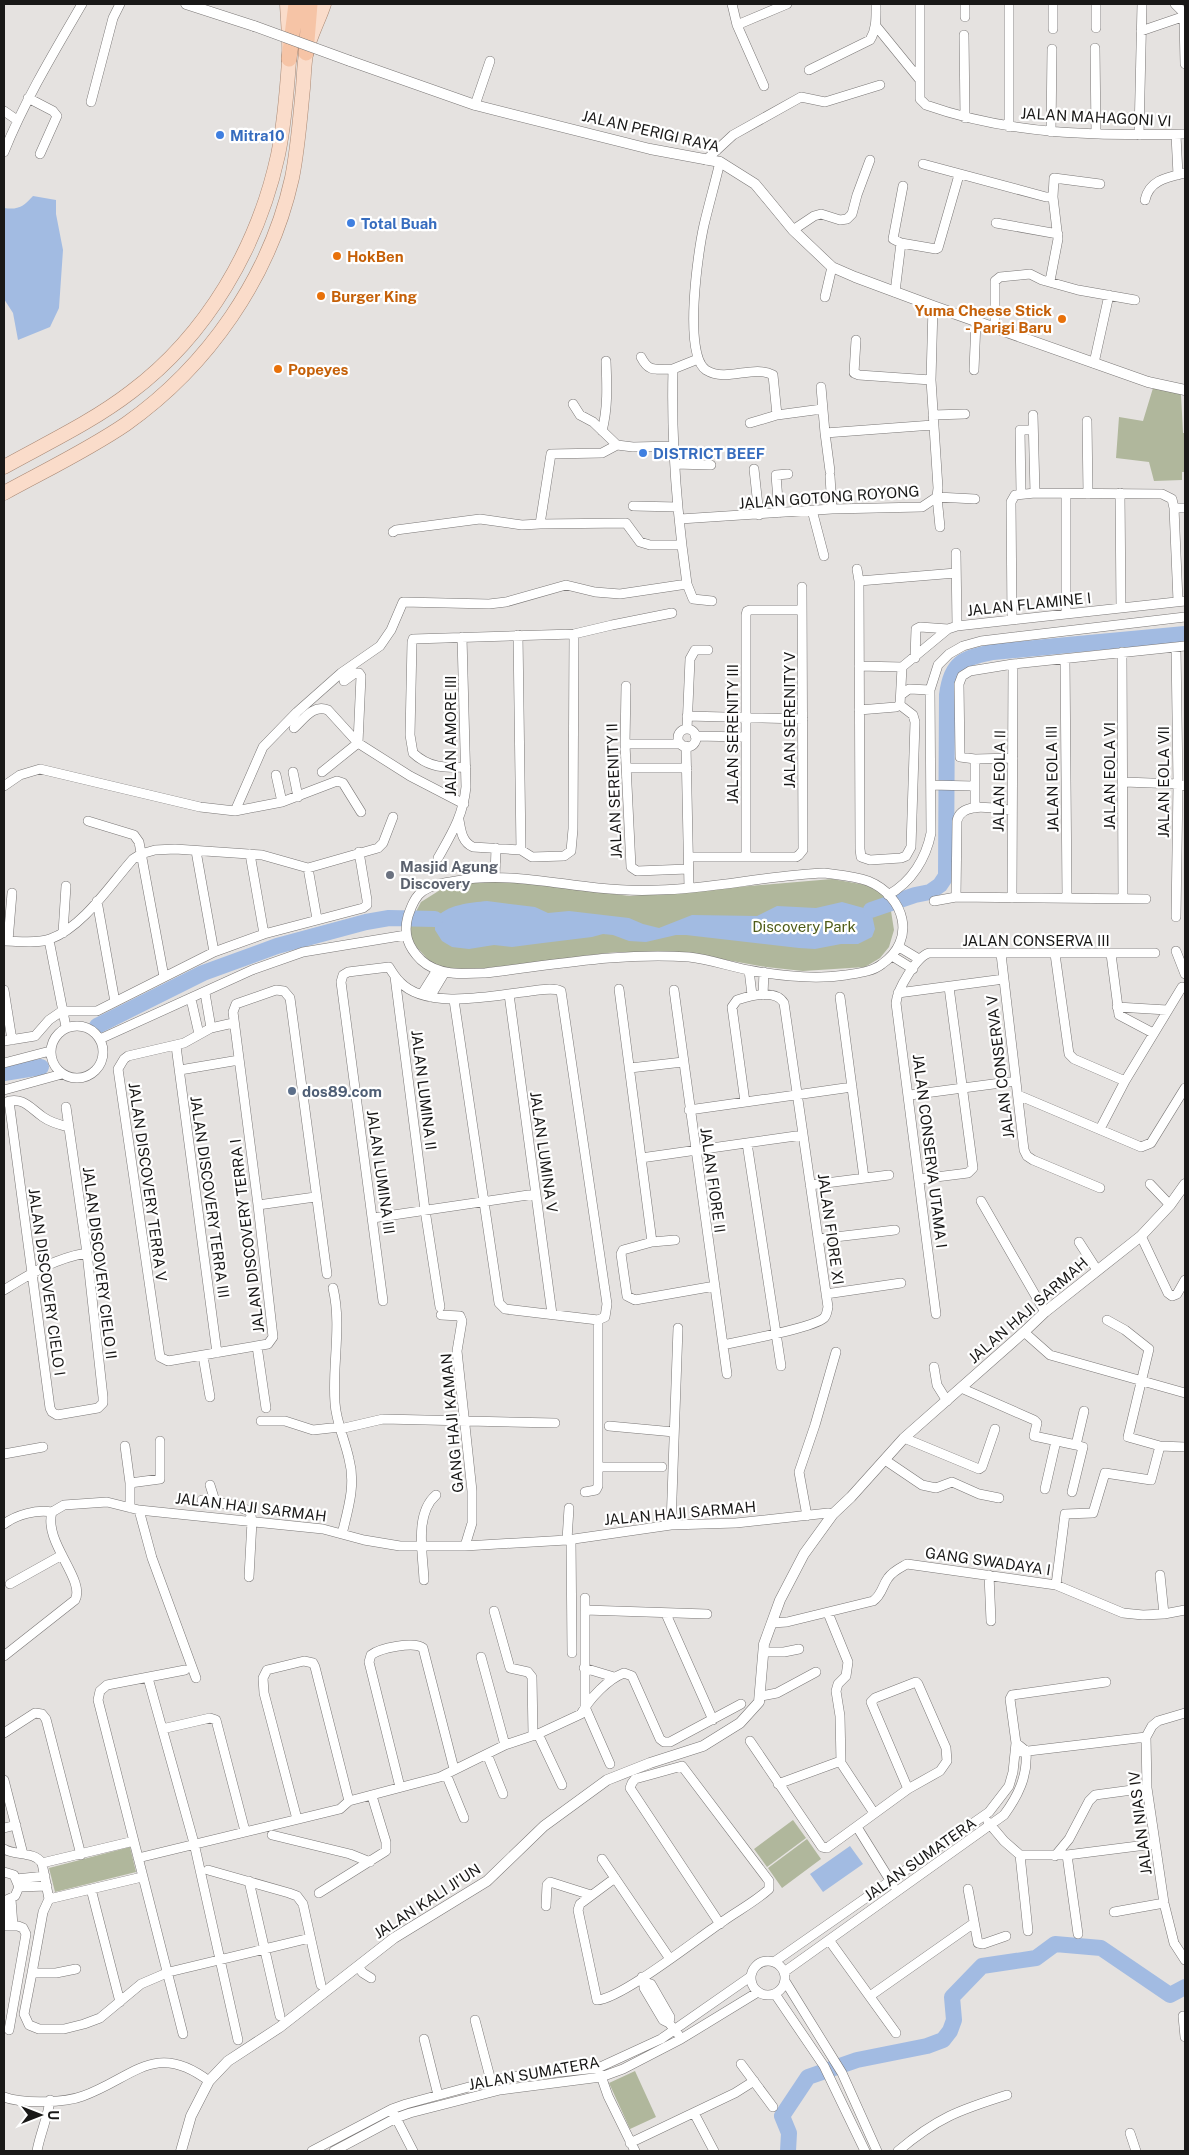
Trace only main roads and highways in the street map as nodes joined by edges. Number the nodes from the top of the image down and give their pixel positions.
1 (287, 4) edge
2 (296, 4) edge
3 (310, 4) edge
4 (324, 4) edge
5 (306, 53) junction
6 (289, 59) junction
7 (4, 467) edge
8 (4, 493) edge

1 - 6 main road
2 - 6 highway
3 - 5 highway
4 - 5 main road
5 - 8 main road
6 - 7 main road

